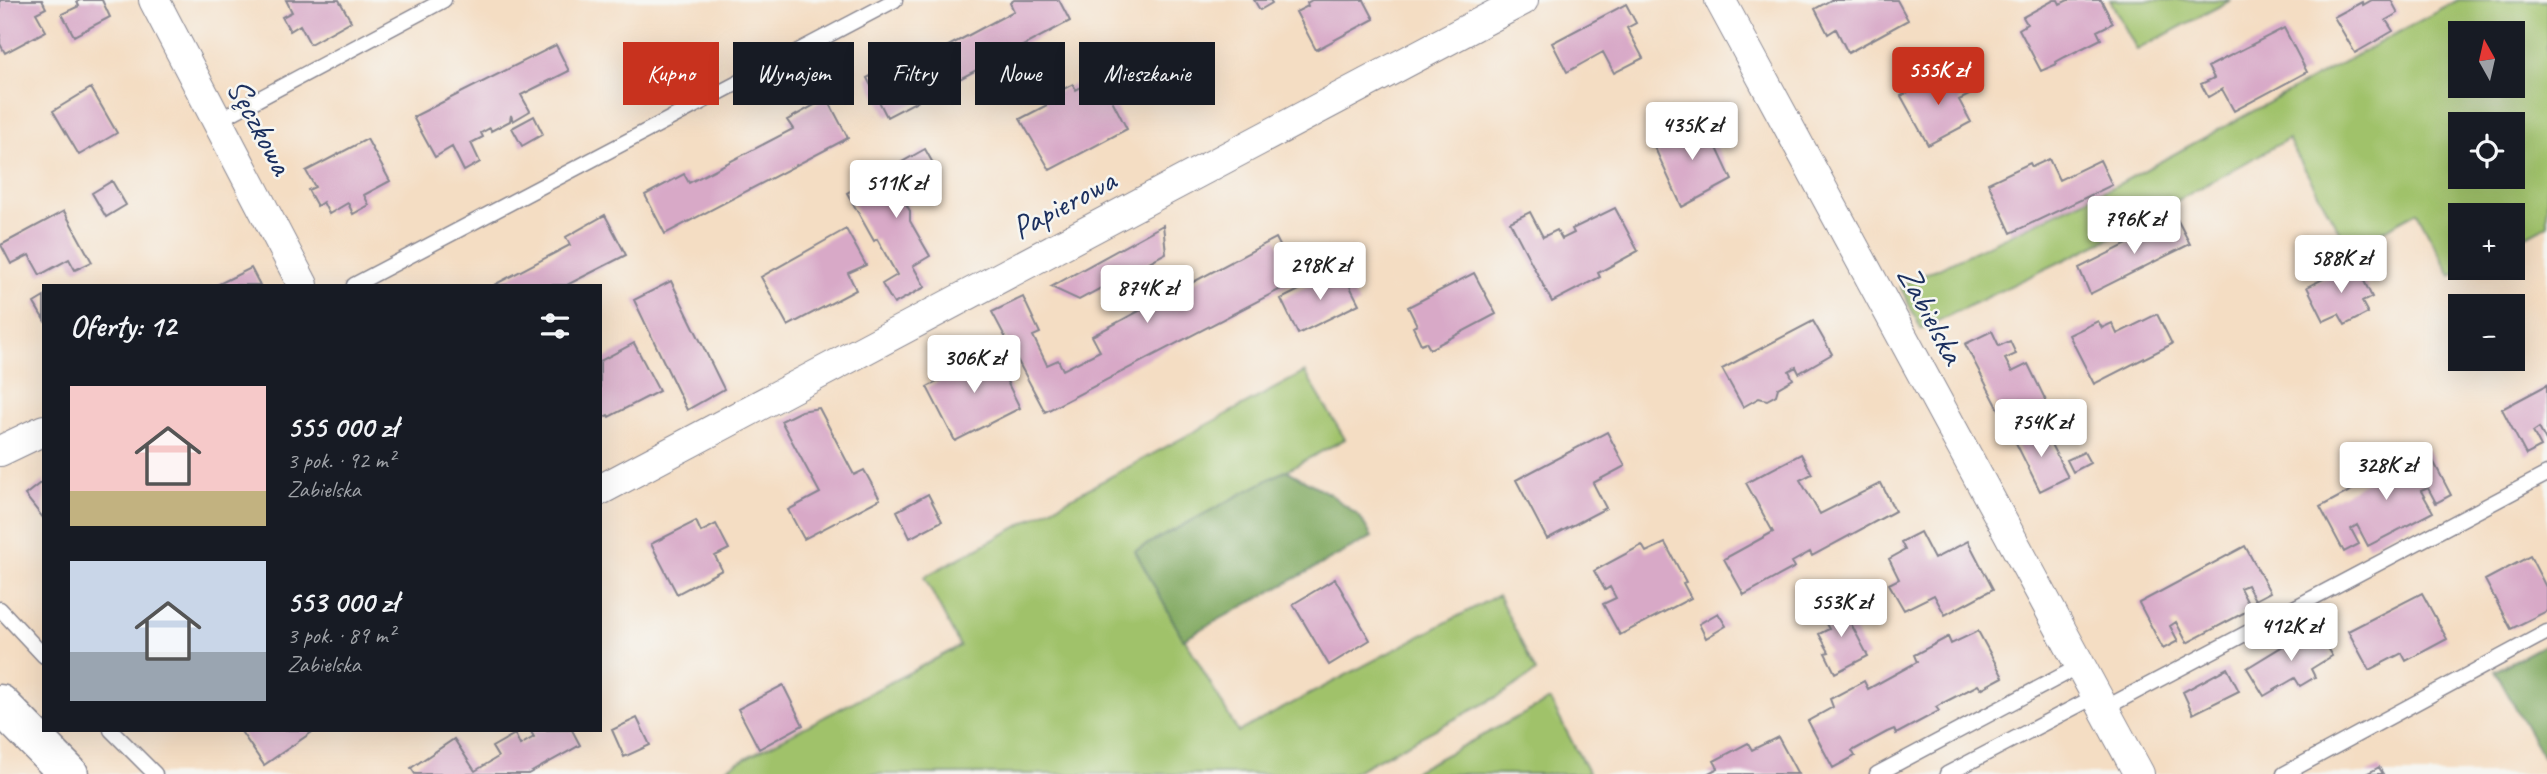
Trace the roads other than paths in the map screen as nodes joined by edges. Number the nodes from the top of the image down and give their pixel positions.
1 (154, 0) edge
2 (444, 0) edge
3 (895, 0) edge
4 (1523, 0) edge
5 (1720, 0) edge
6 (217, 121) junction
7 (302, 284) edge
8 (356, 284) edge
9 (42, 431) edge
10 (0, 451) edge
11 (2547, 474) edge
12 (602, 489) edge
13 (0, 608) edge
14 (2547, 632) edge
15 (42, 654) edge
16 (2080, 666) junction
17 (2100, 702) junction
18 (0, 704) edge
19 (113, 732) edge
20 (69, 774) edge
21 (155, 774) edge
22 (1877, 774) edge
23 (1947, 774) edge
24 (2139, 774) edge
25 (2284, 774) edge

1 - 6 street, Sęczkowa
2 - 6 lane
3 - 8 lane
4 - 12 street, Papierowa
5 - 16 street, Zabielska
6 - 7 street, Sęczkowa
9 - 10 street
11 - 17 lane
13 - 15 lane
14 - 25 lane
16 - 17 street, Zabielska
16 - 22 lane
17 - 23 lane
17 - 24 street, Zabielska
18 - 20 main road
19 - 21 lane

